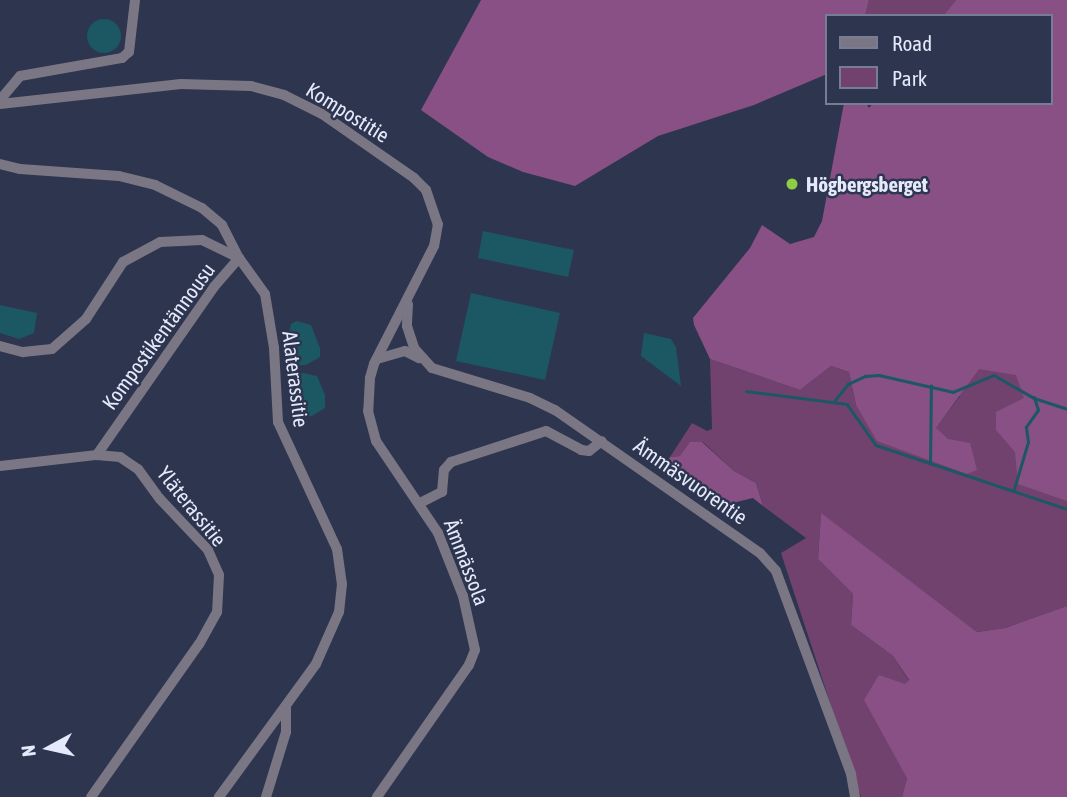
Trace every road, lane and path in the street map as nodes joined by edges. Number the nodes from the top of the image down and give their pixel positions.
1 (135, 0) edge
2 (0, 102) edge
3 (0, 164) edge
4 (239, 258) junction
5 (410, 297) junction
6 (0, 346) edge
7 (377, 359) junction
8 (422, 360) junction
9 (602, 441) junction
10 (97, 455) junction
11 (0, 466) edge
12 (420, 503) junction
13 (286, 706) junction
14 (92, 797) edge
15 (219, 797) edge
16 (266, 797) edge
17 (377, 797) edge
18 (855, 797) edge

1 - 2 street
2 - 5 street, Kompostitie
3 - 4 street, Kompostikentännousu
4 - 6 street, Alaterassitie
4 - 10 street, Kompostikentännousu
4 - 13 street, Alaterassitie
5 - 7 street, Ämmässola
5 - 8 street
7 - 8 street, Ämmäsvuorentie
7 - 12 street, Ämmässola
8 - 9 street, Ämmäsvuorentie
9 - 12 street
9 - 18 street, Ämmäsvuorentie
10 - 11 street, Yläterassitie
10 - 14 street, Yläterassitie
12 - 17 street, Ämmässola
13 - 15 street, Alaterassitie
13 - 16 street

